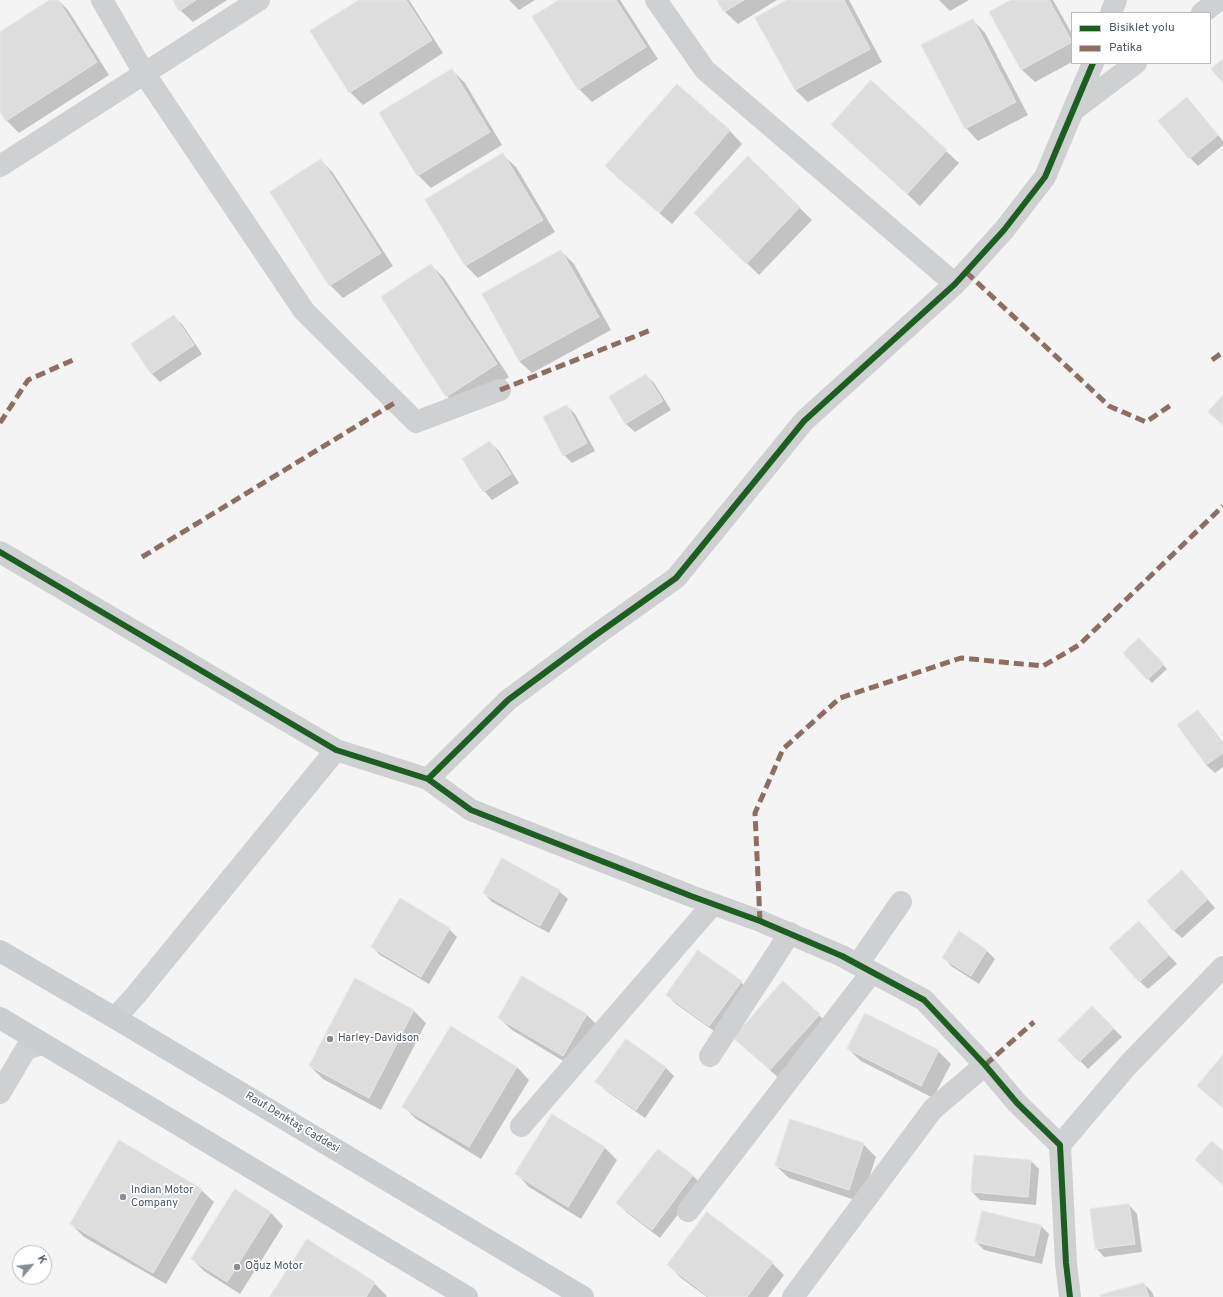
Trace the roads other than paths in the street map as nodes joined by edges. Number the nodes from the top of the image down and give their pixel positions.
1 (102, 0) edge
2 (259, 0) edge
3 (656, 0) edge
4 (1116, 0) edge
5 (1219, 0) edge
6 (1111, 12) edge
7 (1203, 12) edge
8 (1092, 64) edge
9 (1135, 64) edge
10 (144, 73) junction
11 (1073, 111) junction
12 (0, 166) edge
13 (955, 284) junction
14 (500, 390) dead end
15 (0, 552) edge
16 (336, 750) junction
17 (428, 779) junction
18 (900, 902) dead end
19 (713, 904) junction
20 (790, 933) junction
21 (0, 951) edge
22 (1223, 967) edge
23 (865, 968) junction
24 (0, 1018) edge
25 (115, 1018) junction
26 (42, 1044) junction
27 (710, 1056) dead end
28 (985, 1065) junction
29 (0, 1093) edge
30 (521, 1126) dead end
31 (1060, 1145) junction
32 (688, 1211) dead end
33 (467, 1297) edge
34 (583, 1297) edge
35 (793, 1297) edge
36 (1070, 1297) edge

1 - 10 street
2 - 10 street
3 - 13 street
4 - 6 street
5 - 7 street
8 - 11 street
9 - 11 street
10 - 12 street
10 - 14 street
11 - 13 street
13 - 17 street
15 - 16 street
16 - 17 street
16 - 25 street
17 - 19 street
18 - 23 street
19 - 20 street
19 - 30 street
20 - 23 street
20 - 27 street
21 - 25 main road, Rauf Denktaş Caddesi
22 - 31 street
23 - 28 street
23 - 32 street
24 - 26 main road
25 - 34 main road, Rauf Denktaş Caddesi
26 - 29 street
26 - 33 main road
28 - 31 street
28 - 35 street
31 - 36 street

